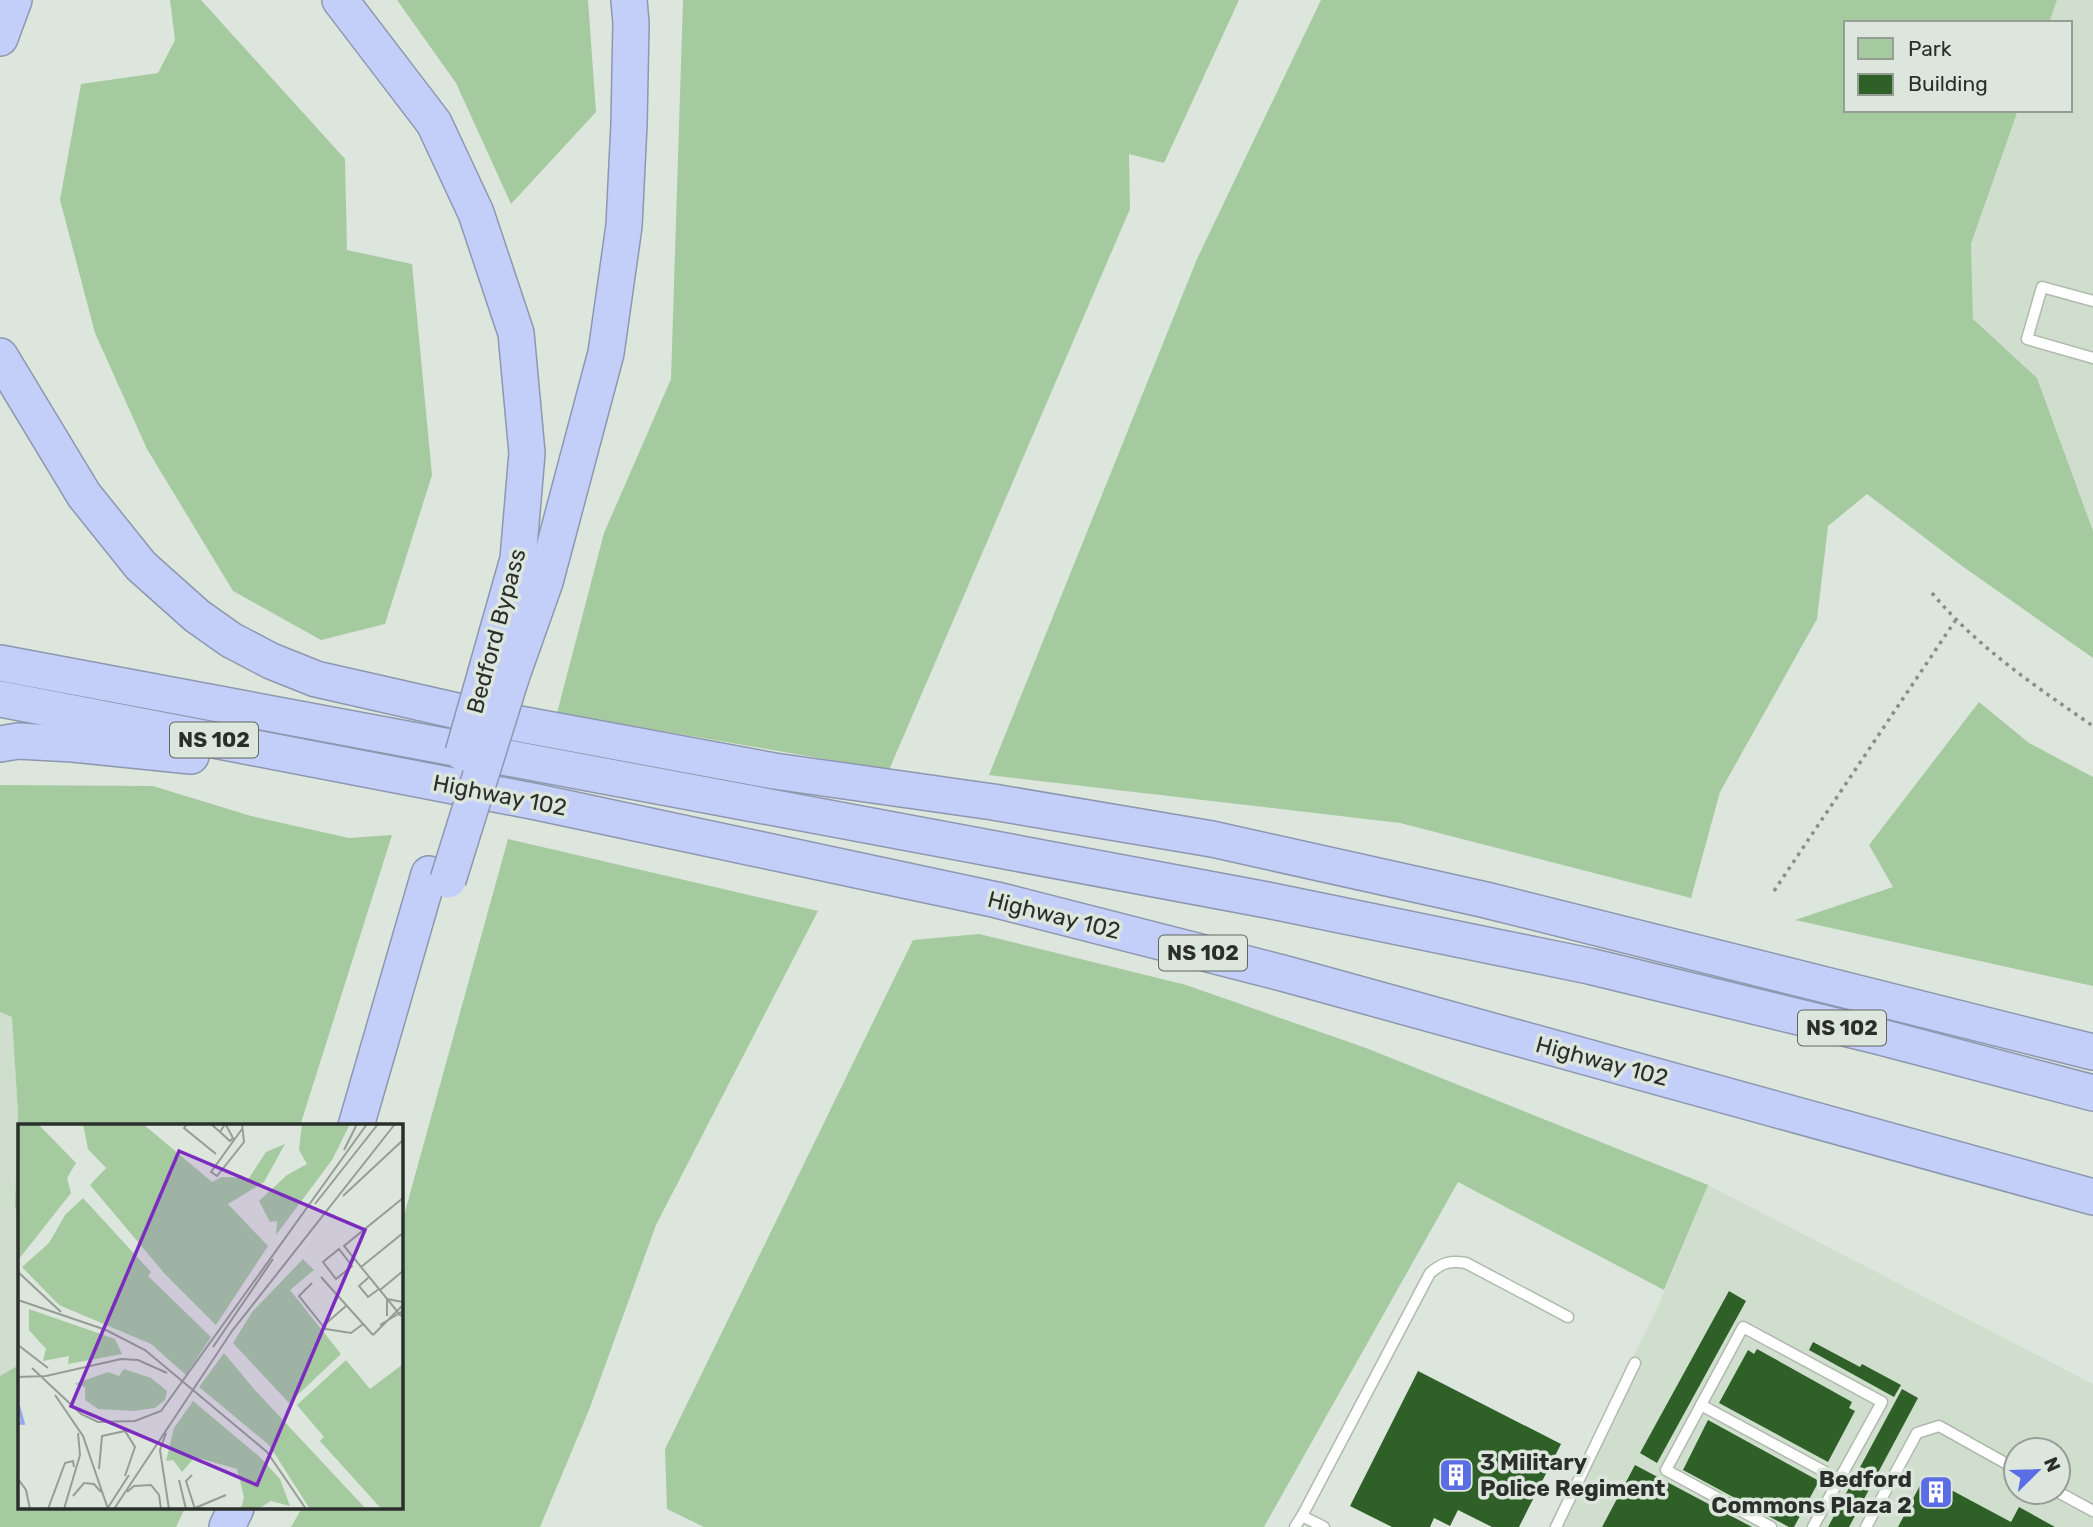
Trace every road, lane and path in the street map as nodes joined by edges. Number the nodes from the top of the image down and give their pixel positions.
1 (14, 0) edge
2 (340, 0) edge
3 (630, 8) edge
4 (0, 38) edge
5 (2093, 301) edge
6 (0, 356) edge
7 (2093, 358) edge
8 (1931, 593) dead end
9 (1955, 621) junction
10 (0, 663) edge
11 (498, 675) junction
12 (0, 699) edge
13 (2093, 726) edge
14 (0, 744) edge
15 (428, 780) junction
16 (760, 804) junction
17 (439, 877) junction
18 (1774, 891) dead end
19 (1646, 939) junction
20 (2093, 1052) edge
21 (2093, 1093) edge
22 (357, 1124) edge
23 (377, 1124) edge
24 (2021, 1177) junction
25 (2093, 1197) edge
26 (2093, 1206) edge
27 (1568, 1317) dead end
28 (1635, 1363) dead end
29 (1701, 1405) junction
30 (2002, 1461) edge
31 (1840, 1480) junction
32 (2072, 1500) edge
33 (235, 1510) edge
34 (256, 1510) edge
35 (2093, 1511) edge
36 (1301, 1516) junction
37 (227, 1527) edge
38 (248, 1527) edge
39 (1295, 1527) edge
40 (1324, 1527) edge
41 (1556, 1527) edge
42 (1770, 1527) edge
43 (1813, 1527) edge
44 (1866, 1527) edge

1 - 4 highway
2 - 11 highway, Bedford Bypass
3 - 11 highway, Bedford Bypass
5 - 7 lane
6 - 19 highway
8 - 9 path
9 - 13 path
9 - 18 path
10 - 16 highway, Highway 102 / NS 102
11 - 17 highway, Bedford Bypass, bridge
12 - 15 highway, Highway 102 / NS 102
14 - 15 highway
15 - 24 highway, Highway 102 / NS 102
16 - 19 highway
16 - 21 highway, Highway 102 / NS 102
17 - 22 highway, Bedford Bypass
17 - 23 highway, Bedford Bypass
19 - 20 highway
24 - 25 highway, Highway 102 / NS 102
24 - 26 highway
27 - 36 lane
28 - 41 lane
29 - 31 lane
29 - 31 lane
29 - 42 lane
30 - 44 lane
31 - 43 lane
32 - 35 lane
33 - 37 highway
34 - 38 highway
36 - 39 lane
36 - 40 lane

